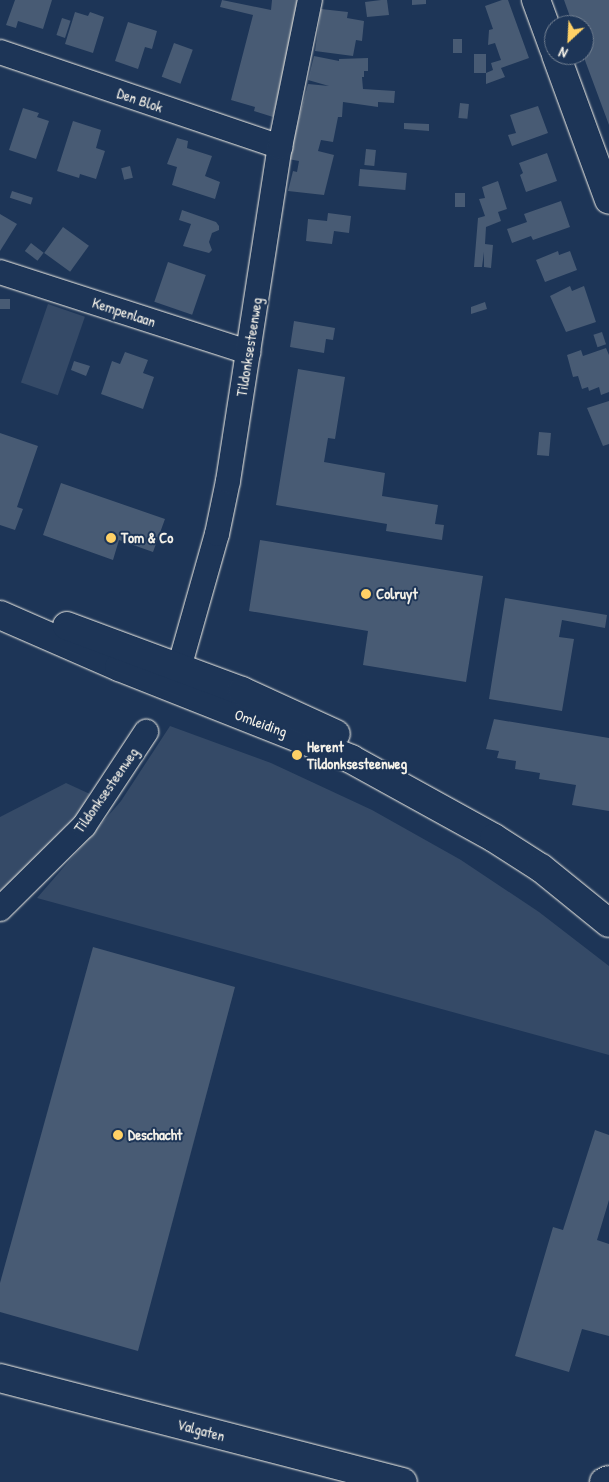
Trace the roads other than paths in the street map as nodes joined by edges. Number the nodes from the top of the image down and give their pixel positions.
1 (310, 0) edge
2 (536, 0) edge
3 (544, 21) edge
4 (0, 52) edge
5 (560, 65) edge
6 (280, 147) junction
7 (609, 200) edge
8 (0, 272) edge
9 (248, 352) junction
10 (0, 597) edge
11 (0, 614) edge
12 (178, 680) junction
13 (146, 732) dead end
14 (609, 898) edge
15 (0, 909) edge
16 (609, 923) edge
17 (0, 1378) edge
18 (609, 1480) edge
19 (403, 1482) edge
20 (604, 1482) edge

1 - 6 street, Tildonksesteenweg
2 - 3 main road
4 - 6 street, Den Blok
5 - 7 main road
6 - 9 street, Tildonksesteenweg
8 - 9 street, Kempenlaan
9 - 12 street, Tildonksesteenweg
10 - 12 main road, Omleiding
11 - 12 main road, Omleiding
12 - 14 main road, Omleiding
12 - 16 main road, Omleiding
13 - 15 street, Tildonksesteenweg
17 - 19 main road, Valgaten
18 - 20 main road

